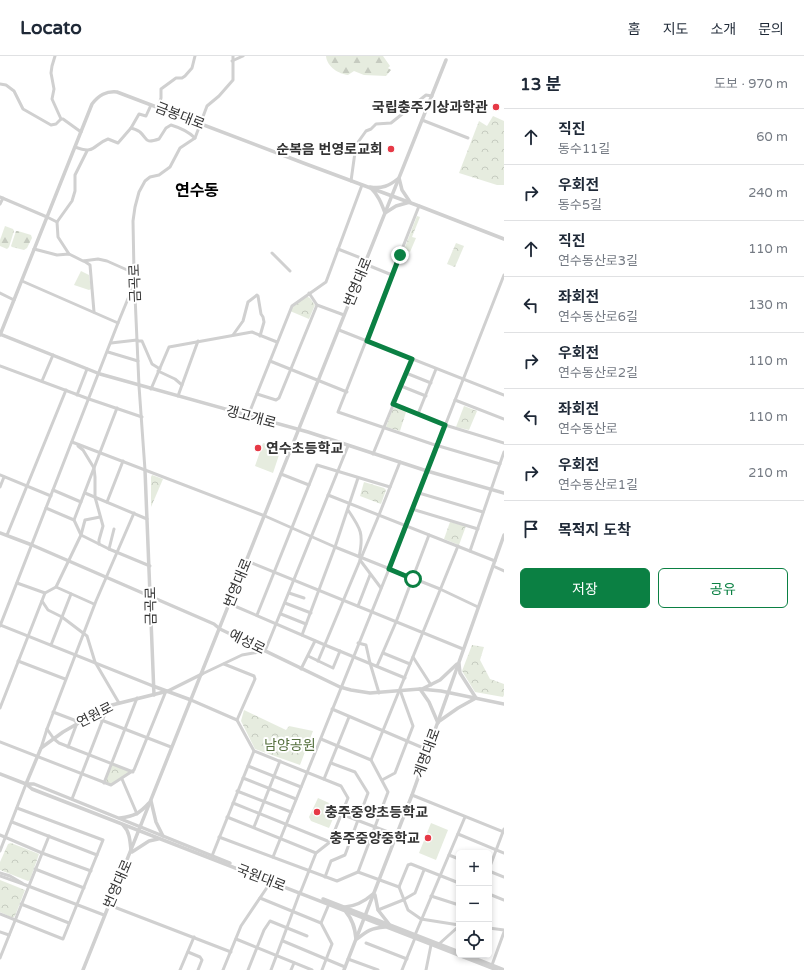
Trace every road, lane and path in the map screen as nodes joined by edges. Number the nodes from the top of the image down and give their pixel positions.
1 (55, 56) edge
2 (195, 56) edge
3 (233, 56) edge
4 (243, 56) edge
5 (446, 60) dead end
6 (232, 61) junction
7 (0, 84) edge
8 (432, 96) junction
9 (151, 105) junction
10 (158, 108) junction
11 (61, 120) junction
12 (422, 120) junction
13 (200, 124) junction
14 (131, 128) junction
15 (81, 132) junction
16 (195, 138) junction
17 (468, 138) dead end
18 (75, 147) junction
19 (87, 150) junction
20 (399, 178) junction
21 (351, 181) junction
22 (362, 185) junction
23 (370, 187) junction
24 (392, 195) junction
25 (1, 197) edge
26 (410, 202) junction
27 (0, 204) edge
28 (419, 206) junction
29 (385, 213) junction
30 (48, 217) junction
31 (57, 222) junction
32 (504, 239) edge
33 (34, 249) junction
34 (338, 249) junction
35 (272, 252) dead end
36 (69, 254) junction
37 (83, 261) junction
38 (366, 262) junction
39 (290, 271) dead end
40 (134, 273) junction
41 (392, 275) junction
42 (504, 275) edge
43 (22, 281) junction
44 (134, 283) junction
45 (0, 292) edge
46 (309, 293) junction
47 (14, 300) junction
48 (317, 304) junction
49 (94, 312) junction
50 (344, 315) junction
51 (118, 323) junction
52 (339, 330) junction
53 (0, 335) edge
54 (233, 335) junction
55 (260, 336) junction
56 (137, 340) junction
57 (367, 341) junction
58 (198, 342) junction
59 (277, 342) junction
60 (112, 343) junction
61 (108, 352) junction
62 (53, 354) junction
63 (412, 359) junction
64 (138, 361) junction
65 (270, 361) junction
66 (0, 366) edge
67 (86, 369) junction
68 (291, 369) junction
69 (436, 369) junction
70 (159, 370) junction
71 (406, 373) junction
72 (100, 374) junction
73 (464, 379) junction
74 (318, 380) junction
75 (42, 381) junction
76 (431, 383) junction
77 (182, 385) junction
78 (139, 386) junction
79 (401, 386) junction
80 (152, 388) junction
81 (66, 390) junction
82 (346, 392) junction
83 (77, 394) junction
84 (257, 394) junction
85 (504, 395) edge
86 (178, 396) junction
87 (426, 396) junction
88 (89, 399) junction
89 (455, 400) junction
90 (393, 404) junction
91 (117, 408) junction
92 (418, 414) junction
93 (248, 416) junction
94 (142, 417) junction
95 (504, 419) edge
96 (445, 425) junction
97 (383, 428) junction
98 (299, 430) junction
99 (74, 443) junction
100 (504, 443) edge
101 (437, 445) junction
102 (348, 446) junction
103 (100, 452) junction
104 (504, 452) edge
105 (373, 454) junction
106 (123, 461) junction
107 (400, 462) junction
108 (500, 464) junction
109 (94, 468) junction
110 (145, 470) junction
111 (427, 471) junction
112 (338, 472) junction
113 (281, 474) junction
114 (0, 475) edge
115 (4, 477) junction
116 (358, 478) junction
117 (309, 485) junction
118 (27, 486) junction
119 (0, 487) edge
120 (390, 487) junction
121 (491, 489) junction
122 (53, 490) junction
123 (85, 493) junction
124 (418, 493) junction
125 (504, 493) edge
126 (51, 496) junction
127 (328, 496) junction
128 (95, 497) junction
129 (81, 502) junction
130 (107, 502) junction
131 (350, 504) junction
132 (46, 508) junction
133 (412, 509) junction
134 (348, 510) junction
135 (483, 512) junction
136 (134, 513) junction
137 (76, 515) junction
138 (379, 515) junction
139 (264, 516) junction
140 (100, 517) junction
141 (147, 519) junction
142 (74, 520) junction
143 (85, 520) junction
144 (405, 526) junction
145 (291, 528) junction
146 (114, 529) dead end
147 (478, 529) junction
148 (0, 533) edge
149 (7, 535) junction
150 (81, 535) junction
151 (504, 535) edge
152 (429, 536) junction
153 (311, 537) junction
154 (99, 544) junction
155 (32, 545) junction
156 (458, 546) junction
157 (335, 547) junction
158 (109, 549) junction
159 (470, 551) junction
160 (117, 553) junction
161 (360, 558) junction
162 (69, 561) junction
163 (247, 561) junction
164 (495, 561) junction
165 (150, 566) junction
166 (493, 566) junction
167 (389, 569) junction
168 (504, 570) edge
169 (274, 572) junction
170 (370, 574) junction
171 (105, 578) junction
172 (413, 579) junction
173 (294, 580) junction
174 (17, 583) junction
175 (56, 587) junction
176 (380, 588) junction
177 (440, 589) junction
178 (319, 590) junction
179 (45, 593) junction
180 (289, 593) junction
181 (71, 594) junction
182 (151, 597) junction
183 (304, 598) dead end
184 (344, 600) junction
185 (42, 601) junction
186 (285, 603) junction
187 (94, 604) junction
188 (230, 604) junction
189 (358, 606) junction
190 (478, 607) junction
191 (371, 611) junction
192 (311, 613) junction
193 (281, 614) junction
194 (257, 615) junction
195 (62, 617) junction
196 (396, 622) junction
197 (277, 624) junction
198 (306, 624) junction
199 (0, 625) edge
200 (220, 629) junction
201 (83, 633) junction
202 (423, 633) junction
203 (27, 636) junction
204 (302, 636) junction
205 (315, 641) junction
206 (358, 643) junction
207 (51, 645) junction
208 (325, 645) junction
209 (464, 649) junction
210 (265, 651) junction
211 (340, 651) junction
212 (383, 653) junction
213 (75, 654) junction
214 (308, 656) junction
215 (353, 656) junction
216 (413, 657) junction
217 (18, 661) junction
218 (318, 661) junction
219 (95, 662) junction
220 (370, 663) junction
221 (458, 663) junction
222 (224, 664) junction
223 (410, 664) junction
224 (377, 666) junction
225 (301, 669) junction
226 (202, 674) junction
227 (405, 678) junction
228 (65, 679) junction
229 (431, 685) junction
230 (153, 686) junction
231 (340, 687) junction
232 (420, 689) junction
233 (400, 690) junction
234 (167, 691) junction
235 (448, 692) junction
236 (379, 693) junction
237 (154, 695) junction
238 (137, 698) junction
239 (476, 698) junction
240 (191, 700) junction
241 (119, 703) junction
242 (504, 704) edge
243 (108, 706) junction
244 (0, 708) edge
245 (332, 709) junction
246 (53, 712) junction
247 (91, 716) junction
248 (349, 716) junction
249 (237, 720) junction
250 (102, 721) junction
251 (438, 723) junction
252 (77, 724) junction
253 (47, 729) junction
254 (125, 729) junction
255 (383, 731) junction
256 (148, 738) junction
257 (54, 739) junction
258 (321, 739) junction
259 (408, 741) junction
260 (0, 742) edge
261 (68, 746) junction
262 (337, 746) junction
263 (171, 747) junction
264 (40, 748) junction
265 (428, 750) junction
266 (254, 751) junction
267 (90, 754) junction
268 (37, 756) junction
269 (371, 760) junction
270 (280, 761) junction
271 (112, 763) junction
272 (331, 763) junction
273 (248, 766) junction
274 (133, 772) junction
275 (307, 772) junction
276 (0, 774) edge
277 (82, 774) junction
278 (274, 776) junction
279 (243, 778) junction
280 (122, 779) junction
281 (324, 779) junction
282 (382, 780) junction
283 (104, 783) junction
284 (26, 784) junction
285 (301, 787) junction
286 (269, 788) junction
287 (238, 792) junction
288 (412, 795) junction
289 (72, 799) junction
290 (296, 799) junction
291 (151, 801) junction
292 (264, 802) junction
293 (233, 804) junction
294 (17, 808) junction
295 (291, 812) junction
296 (138, 814) junction
297 (259, 814) junction
298 (342, 814) junction
299 (227, 816) junction
300 (465, 817) junction
301 (120, 818) junction
302 (359, 821) junction
303 (12, 822) junction
304 (120, 823) junction
305 (286, 825) junction
306 (254, 827) junction
307 (375, 827) junction
308 (140, 829) junction
309 (504, 831) edge
310 (458, 834) junction
311 (0, 835) edge
312 (396, 835) junction
313 (49, 836) junction
314 (219, 836) junction
315 (6, 837) junction
316 (161, 837) junction
317 (280, 838) junction
318 (330, 842) junction
319 (496, 850) junction
320 (0, 851) edge
321 (131, 852) junction
322 (42, 853) junction
323 (316, 853) junction
324 (504, 853) edge
325 (97, 855) junction
326 (448, 855) junction
327 (212, 856) junction
328 (273, 857) junction
329 (456, 858) edge
330 (492, 861) edge
331 (35, 869) junction
332 (424, 870) junction
333 (90, 871) junction
334 (309, 871) junction
335 (358, 872) junction
336 (492, 872) edge
337 (0, 873) edge
338 (0, 876) edge
339 (440, 876) junction
340 (325, 877) junction
341 (504, 878) edge
342 (270, 880) junction
343 (379, 880) junction
344 (456, 882) edge
345 (23, 884) junction
346 (28, 886) junction
347 (399, 887) junction
348 (84, 888) junction
349 (300, 892) junction
350 (374, 893) junction
351 (492, 895) edge
352 (431, 896) junction
353 (260, 898) junction
354 (404, 900) junction
355 (504, 900) edge
356 (21, 904) junction
357 (329, 904) junction
358 (77, 905) junction
359 (108, 905) junction
360 (456, 905) edge
361 (344, 909) junction
362 (378, 910) junction
363 (293, 911) junction
364 (0, 914) edge
365 (104, 915) junction
366 (365, 917) junction
367 (422, 919) junction
368 (15, 920) junction
369 (69, 923) junction
370 (321, 923) junction
371 (456, 925) edge
372 (388, 926) junction
373 (287, 927) junction
374 (456, 929) edge
375 (492, 929) edge
376 (504, 931) edge
377 (0, 932) edge
378 (9, 935) junction
379 (307, 936) dead end
380 (194, 937) junction
381 (415, 937) junction
382 (236, 939) junction
383 (356, 940) junction
384 (283, 941) junction
385 (366, 943) dead end
386 (439, 944) junction
387 (431, 945) junction
388 (257, 948) junction
389 (1, 951) edge
390 (456, 951) edge
391 (188, 952) junction
392 (231, 952) junction
393 (276, 956) junction
394 (0, 958) edge
395 (472, 958) edge
396 (326, 959) junction
397 (348, 959) junction
398 (407, 959) junction
399 (294, 963) junction
400 (491, 967) edge
401 (224, 969) edge
402 (345, 969) edge
403 (83, 970) edge
404 (180, 970) edge
405 (198, 970) edge
406 (248, 970) edge
407 (271, 970) edge
408 (291, 970) edge
409 (312, 970) edge
410 (322, 970) edge
411 (378, 970) edge
412 (402, 970) edge
413 (426, 970) edge
414 (497, 970) edge
415 (504, 970) edge

1 - 11 street
2 - 10 street
3 - 6 street
4 - 6 street
5 - 8 street, 번영대로
6 - 13 street
7 - 11 street
8 - 12 street, 번영대로
8 - 21 street
9 - 10 street, 금봉대로
9 - 14 street
9 - 15 street, 금봉대로
10 - 13 street, 금봉대로
11 - 15 street
12 - 17 street
12 - 20 street, 번영대로
13 - 16 street
13 - 21 street, 금봉대로
14 - 16 street
14 - 19 street
15 - 18 street, 금봉대로
16 - 40 street, 금곡로
18 - 19 street
18 - 30 street, 금봉대로
19 - 31 street
20 - 23 street
20 - 24 street, 번영대로
20 - 26 street
21 - 22 street, 금봉대로
22 - 23 street, 금봉대로
22 - 34 street
23 - 24 street, 금봉대로
23 - 29 street
24 - 26 street, 금봉대로
24 - 29 street, 번영대로
25 - 27 street
25 - 30 street
26 - 28 street, 금봉대로
26 - 29 street
28 - 32 street, 금봉대로
28 - 41 street
29 - 38 street, 번영대로
30 - 31 street
30 - 33 street, 금봉대로
31 - 36 street
33 - 36 street
33 - 43 street, 금봉대로
34 - 38 street
34 - 46 street
35 - 39 street
36 - 37 street
37 - 40 street
37 - 49 street
38 - 41 street
38 - 50 street, 번영대로
40 - 44 street, 금곡로
41 - 57 street
42 - 73 street
43 - 47 street, 금봉대로
43 - 49 street
44 - 51 street
44 - 56 street, 금곡로
45 - 47 street
46 - 48 street
46 - 59 street
47 - 53 street, 금봉대로
48 - 50 street
48 - 68 street
49 - 51 street
50 - 52 street, 번영대로
51 - 60 street
52 - 57 street
52 - 74 street, 번영대로
53 - 62 street, 갱고개로
54 - 55 street
54 - 55 street
54 - 58 street
55 - 59 street
56 - 60 street
56 - 64 street, 금곡로
56 - 70 street
57 - 63 street
57 - 82 street
58 - 70 street
58 - 77 street
59 - 65 street
60 - 61 street
61 - 64 street
61 - 72 street
62 - 67 street, 갱고개로
62 - 75 street
63 - 69 street
63 - 71 street
64 - 78 street, 금곡로
65 - 68 street
65 - 84 street
66 - 75 street
67 - 72 street, 갱고개로
67 - 83 street
68 - 74 street
68 - 84 street
69 - 73 street
69 - 76 street
70 - 77 street
70 - 80 street
71 - 76 street
71 - 79 street
72 - 78 street, 갱고개로
72 - 88 street
73 - 85 street
73 - 89 street
74 - 82 street
74 - 98 street, 번영대로
75 - 81 street
76 - 87 street
77 - 86 street
78 - 80 street, 갱고개로
78 - 94 street, 금곡로
79 - 87 street
79 - 90 street
80 - 86 street, 갱고개로
81 - 83 street
81 - 118 street
82 - 97 street
83 - 88 street
84 - 93 street
86 - 93 street, 갱고개로
87 - 92 street
88 - 91 street
88 - 99 street
89 - 95 street
89 - 96 street
90 - 92 street
90 - 97 street
91 - 94 street
91 - 103 street
92 - 96 street
93 - 98 street, 갱고개로
94 - 110 street, 금곡로
96 - 100 street
96 - 101 street
97 - 101 street
97 - 105 street
98 - 102 street, 갱고개로
98 - 113 street, 번영대로
99 - 103 street
99 - 109 street
99 - 122 street
101 - 108 street
101 - 111 street
102 - 105 street, 갱고개로
102 - 112 street
103 - 106 street
103 - 109 street
104 - 108 street
105 - 107 street, 갱고개로
106 - 110 street
106 - 130 street
107 - 111 street, 갱고개로
107 - 120 street
108 - 121 street
109 - 123 street
109 - 128 street
110 - 139 street
110 - 141 street, 금곡로
111 - 121 street, 갱고개로
111 - 124 street
112 - 116 street
112 - 117 street
112 - 127 street
113 - 117 street
113 - 139 street, 번영대로
114 - 115 street
115 - 118 street
115 - 119 street
116 - 120 street
116 - 131 street
117 - 145 street
118 - 126 street
118 - 149 street
120 - 138 street
121 - 125 street, 갱고개로
121 - 135 street
122 - 126 street
122 - 129 street
123 - 128 street
123 - 129 street
124 - 133 street
124 - 135 street
126 - 132 street
127 - 131 street
127 - 153 street
128 - 130 street
128 - 140 street
129 - 137 street
130 - 136 street
131 - 134 street
131 - 138 street
132 - 142 street
132 - 155 street
133 - 144 street
133 - 147 street
134 - 157 street
134 - 161 street
135 - 147 street
136 - 141 street
136 - 160 street
137 - 142 street
137 - 143 street
138 - 144 street
138 - 161 street
139 - 145 street
139 - 163 street, 번영대로
140 - 143 street
140 - 154 street
141 - 165 street, 금곡로
142 - 150 street
143 - 150 street
144 - 152 street
144 - 167 street
145 - 153 street
145 - 169 street
146 - 158 street
147 - 159 street
148 - 149 street, 예성로
149 - 155 street, 예성로
150 - 154 street
150 - 162 street
151 - 164 street, 계명대로
152 - 156 street
152 - 172 street
153 - 157 street
153 - 173 street
154 - 158 street
155 - 162 street, 예성로
155 - 174 street
156 - 159 street
156 - 177 street
157 - 161 street
157 - 178 street
158 - 160 street
159 - 164 street
160 - 165 street
160 - 171 street
161 - 167 street
161 - 170 street
161 - 184 street
162 - 171 street, 예성로
162 - 175 street
163 - 169 street
163 - 188 street, 번영대로
164 - 166 street, 계명대로
165 - 182 street, 금곡로
166 - 168 street
166 - 190 street, 계명대로
167 - 172 street
167 - 176 street
169 - 173 street
169 - 194 street
170 - 176 street
170 - 189 street
171 - 182 street, 예성로
171 - 187 street
172 - 177 street
172 - 196 street
173 - 178 street
173 - 180 street
174 - 179 street
174 - 199 street
175 - 179 street
175 - 181 street
176 - 191 street
177 - 190 street
177 - 202 street
178 - 184 street
178 - 192 street
179 - 185 street
180 - 183 street
180 - 186 street
181 - 187 street
181 - 195 street
182 - 200 street, 예성로
182 - 230 street, 금곡로
184 - 189 street
184 - 208 street
185 - 195 street
185 - 203 street
186 - 192 street
186 - 193 street
187 - 201 street
188 - 194 street
188 - 200 street, 번영대로
189 - 191 street
190 - 209 street, 계명대로
191 - 196 street
191 - 206 street
192 - 198 street
193 - 197 street
193 - 198 street
194 - 197 street
195 - 201 street
195 - 207 street
196 - 202 street
196 - 212 street
197 - 204 street
197 - 210 street
198 - 204 street
199 - 203 street
200 - 210 street, 예성로
200 - 226 street, 번영대로
201 - 213 street
201 - 219 street
202 - 209 street
202 - 216 street
203 - 207 street
203 - 217 street
204 - 205 street
205 - 208 street
205 - 214 street
206 - 215 street
206 - 220 street
207 - 213 street
208 - 211 street
208 - 218 street
209 - 221 street, 계명대로
210 - 222 street
210 - 225 street, 예성로
211 - 215 street
211 - 218 street
212 - 223 street
212 - 224 street
213 - 219 street
213 - 228 street
214 - 218 street
214 - 225 street
215 - 220 street
215 - 231 street
216 - 223 street
216 - 229 street
217 - 228 street
217 - 244 street
219 - 230 street
219 - 241 street
220 - 224 street
220 - 236 street
221 - 229 street
221 - 235 street, 계명대로
221 - 239 street
222 - 226 street
222 - 249 street
223 - 227 street
224 - 227 street
225 - 231 street, 예성로
226 - 234 street, 연원로
226 - 240 street, 번영대로
227 - 233 street
228 - 246 street
229 - 232 street
230 - 234 street
230 - 237 street, 금곡로
231 - 236 street, 예성로
231 - 245 street
232 - 233 street, 예성로
232 - 235 street, 예성로
232 - 251 street
233 - 236 street, 예성로
233 - 255 street
233 - 259 street
234 - 237 street, 연원로
234 - 240 street
234 - 256 street
235 - 239 street, 예성로
235 - 251 street, 계명대로
237 - 238 street, 연원로
238 - 241 street, 연원로
238 - 254 street
239 - 242 street, 예성로
239 - 251 street
240 - 249 street
240 - 263 street, 번영대로
241 - 243 street, 연원로
243 - 247 street, 연원로
243 - 250 street
245 - 248 street
245 - 258 street
246 - 252 street
246 - 253 street
247 - 250 street
247 - 252 street, 연원로
248 - 255 street
248 - 262 street
249 - 266 street
250 - 254 street
250 - 267 street
251 - 265 street, 계명대로
252 - 257 street, 연원로
252 - 261 street
253 - 257 street
253 - 264 street
254 - 256 street
254 - 271 street
255 - 259 street
255 - 269 street
256 - 263 street
256 - 274 street
257 - 261 street
257 - 264 street, 연원로
258 - 262 street
258 - 275 street
259 - 265 street
259 - 282 street
260 - 268 street
261 - 267 street
262 - 269 street
262 - 272 street
263 - 291 street, 번영대로
264 - 268 street
265 - 288 street, 계명대로
266 - 270 street
266 - 273 street
267 - 271 street
267 - 277 street
268 - 277 street
268 - 284 street
269 - 282 street
270 - 275 street
270 - 278 street
271 - 274 street
271 - 283 street
272 - 281 street
272 - 302 street
273 - 278 street
273 - 279 street
274 - 280 street
275 - 281 street
275 - 285 street
276 - 284 street, 국원대로
277 - 283 street
277 - 289 street
278 - 285 street
278 - 286 street
279 - 286 street
279 - 287 street
280 - 283 street
280 - 296 street
281 - 298 street
282 - 307 street
284 - 289 street, 국원대로
284 - 294 street
284 - 304 street, 국원대로
285 - 290 street
286 - 290 street
286 - 292 street
287 - 292 street
287 - 293 street
288 - 300 street
288 - 312 street, 계명대로
289 - 301 street, 국원대로
290 - 295 street
291 - 296 street
291 - 308 street, 번영대로
291 - 316 street
292 - 295 street
292 - 297 street
293 - 297 street
293 - 299 street
294 - 303 street
294 - 325 street
295 - 305 street
296 - 301 street
297 - 305 street
297 - 306 street
298 - 302 street
298 - 318 street
299 - 306 street
299 - 314 street
300 - 309 street
300 - 310 street
301 - 308 street, 국원대로
302 - 307 street
302 - 340 street
303 - 313 street
303 - 315 street
304 - 308 street, 국원대로
304 - 321 street
305 - 317 street
305 - 318 street
306 - 317 street
307 - 312 street
307 - 335 street
308 - 316 street, 국원대로
308 - 321 street, 번영대로
309 - 319 street
310 - 319 street
310 - 326 street
311 - 315 street
312 - 343 street, 계명대로
313 - 322 street
313 - 325 street
314 - 327 street
314 - 328 street
315 - 320 street
315 - 322 street
316 - 321 street
316 - 327 street, 국원대로
316 - 342 street, 국원대로
317 - 323 street
317 - 328 street
318 - 323 street
319 - 324 street
319 - 330 street
321 - 359 street, 번영대로
322 - 331 street
322 - 333 street
323 - 334 street
325 - 333 street
326 - 329 street
326 - 339 street
327 - 342 street, 국원대로
328 - 334 street
331 - 346 street
331 - 348 street
332 - 339 street
332 - 347 street
332 - 354 street
333 - 348 street
334 - 340 street
334 - 349 street
335 - 340 street
335 - 343 street
336 - 341 street
337 - 345 street
338 - 345 street
339 - 344 street
339 - 352 street
342 - 349 street, 국원대로
342 - 353 street
343 - 347 street
343 - 350 street, 계명대로
345 - 346 street
346 - 356 street
346 - 358 street
347 - 354 street
348 - 358 street
349 - 357 street, 국원대로
349 - 361 street, 국원대로
349 - 363 street
350 - 361 street
350 - 362 street
350 - 366 street, 계명대로
351 - 355 street
352 - 360 street
352 - 367 street
353 - 363 street
353 - 382 street
354 - 362 street
354 - 367 street
356 - 368 street
356 - 369 street
357 - 361 street, 국원대로
357 - 370 street
358 - 365 street
358 - 369 street
359 - 365 street, 번영대로
359 - 380 street
361 - 366 street, 국원대로
361 - 383 street
362 - 372 street
363 - 370 street
363 - 373 street
364 - 368 street
365 - 403 street, 번영대로
366 - 372 street, 국원대로
366 - 383 street, 계명대로
367 - 371 street
367 - 381 street
368 - 369 street
368 - 378 street
370 - 396 street
372 - 381 street, 국원대로
372 - 383 street
373 - 379 street
373 - 384 street
373 - 388 street
374 - 386 street
375 - 376 street
376 - 400 street
377 - 378 street
378 - 389 street
380 - 391 street
380 - 392 street
381 - 386 street, 국원대로
381 - 387 street, 국원대로
381 - 398 street
382 - 388 street
382 - 392 street
383 - 397 street, 계명대로
384 - 393 street
384 - 396 street
385 - 398 street
386 - 390 street, 국원대로
387 - 400 street, 국원대로
387 - 413 street
388 - 393 street
388 - 406 street
389 - 394 street
391 - 404 street
391 - 405 street
392 - 401 street
393 - 399 street
393 - 407 street
395 - 400 street, 국원대로
396 - 402 street
396 - 410 street
397 - 402 street, 계명대로
397 - 411 street
398 - 412 street
399 - 408 street
399 - 409 street
400 - 414 street, 국원대로
400 - 415 street, 국원대로

